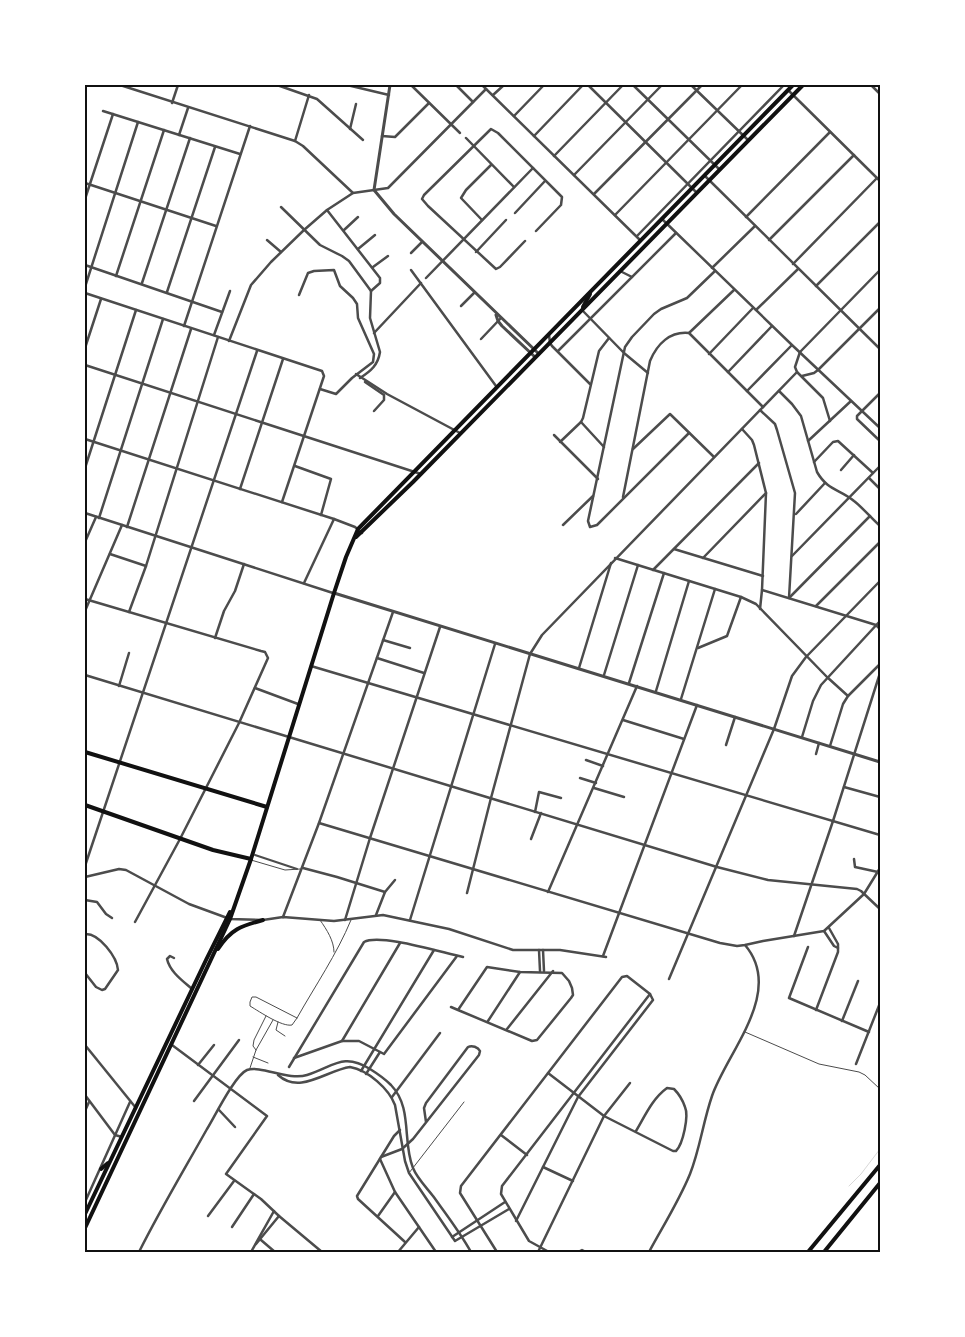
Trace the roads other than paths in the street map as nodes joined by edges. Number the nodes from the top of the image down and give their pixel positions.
1 (120, 85) edge
2 (178, 85) edge
3 (277, 85) edge
4 (350, 85) edge
5 (390, 85) edge
6 (411, 85) edge
7 (456, 85) edge
8 (482, 85) edge
9 (504, 85) edge
10 (544, 85) edge
11 (583, 85) edge
12 (588, 85) edge
13 (623, 85) edge
14 (634, 85) edge
15 (662, 85) edge
16 (691, 85) edge
17 (702, 85) edge
18 (742, 85) edge
19 (784, 85) edge
20 (793, 85) edge
21 (871, 85) edge
22 (800, 86) edge
23 (486, 89) junction
24 (696, 90) junction
25 (788, 90) junction
26 (880, 93) edge
27 (309, 95) junction
28 (389, 95) junction
29 (494, 95) junction
30 (793, 95) junction
31 (648, 99) junction
32 (429, 102) junction
33 (473, 102) junction
34 (172, 103) junction
35 (606, 103) junction
36 (356, 104) dead end
37 (188, 108) junction
38 (718, 110) junction
39 (103, 111) dead end
40 (113, 114) junction
41 (514, 116) junction
42 (668, 119) junction
43 (138, 122) junction
44 (625, 123) junction
45 (452, 124) junction
46 (250, 126) junction
47 (164, 130) junction
48 (350, 130) junction
49 (830, 132) junction
50 (460, 133) dead end
51 (741, 133) junction
52 (179, 135) junction
53 (382, 136) junction
54 (534, 136) junction
55 (190, 138) junction
56 (466, 138) dead end
57 (363, 140) dead end
58 (688, 140) junction
59 (748, 140) junction
60 (294, 141) junction
61 (645, 142) junction
62 (473, 145) junction
63 (215, 147) junction
64 (240, 154) junction
65 (854, 155) junction
66 (554, 156) junction
67 (710, 160) junction
68 (666, 162) junction
69 (714, 164) junction
70 (491, 165) junction
71 (533, 168) junction
72 (719, 169) junction
73 (574, 175) junction
74 (704, 175) junction
75 (708, 180) junction
76 (879, 180) edge
77 (545, 181) junction
78 (85, 183) edge
79 (688, 183) junction
80 (90, 185) junction
81 (514, 187) junction
82 (691, 187) junction
83 (374, 190) junction
84 (696, 192) junction
85 (353, 193) junction
86 (116, 194) junction
87 (594, 194) junction
88 (85, 199) edge
89 (141, 202) junction
90 (281, 207) dead end
91 (166, 210) junction
92 (327, 210) junction
93 (515, 212) dead end
94 (615, 214) junction
95 (746, 217) junction
96 (191, 218) junction
97 (358, 218) dead end
98 (661, 218) junction
99 (482, 220) junction
100 (506, 220) dead end
101 (880, 222) edge
102 (666, 223) junction
103 (216, 226) junction
104 (755, 226) junction
105 (304, 230) junction
106 (344, 230) junction
107 (536, 231) dead end
108 (676, 233) junction
109 (375, 235) dead end
110 (636, 236) junction
111 (464, 239) junction
112 (267, 240) dead end
113 (640, 240) junction
114 (769, 240) junction
115 (525, 241) dead end
116 (422, 242) junction
117 (358, 249) junction
118 (281, 252) junction
119 (476, 252) junction
120 (411, 253) dead end
121 (388, 256) dead end
122 (443, 261) junction
123 (793, 264) junction
124 (85, 266) edge
125 (91, 268) junction
126 (373, 268) junction
127 (714, 269) junction
128 (798, 269) junction
129 (411, 270) dead end
130 (880, 270) edge
131 (620, 271) junction
132 (116, 276) junction
133 (632, 277) junction
134 (426, 278) dead end
135 (421, 283) junction
136 (142, 284) junction
137 (816, 286) junction
138 (85, 287) edge
139 (591, 290) junction
140 (734, 290) junction
141 (230, 291) dead end
142 (371, 291) junction
143 (167, 292) junction
144 (85, 293) edge
145 (474, 293) junction
146 (298, 295) dead end
147 (101, 298) junction
148 (192, 301) junction
149 (461, 306) dead end
150 (574, 307) junction
151 (880, 308) edge
152 (754, 309) junction
153 (136, 310) junction
154 (582, 310) junction
155 (840, 310) junction
156 (222, 312) junction
157 (163, 319) junction
158 (590, 319) junction
159 (500, 320) junction
160 (568, 323) junction
161 (184, 326) junction
162 (772, 326) junction
163 (191, 328) junction
164 (859, 329) junction
165 (374, 333) junction
166 (549, 333) junction
167 (689, 333) junction
168 (214, 336) junction
169 (521, 336) junction
170 (218, 337) junction
171 (609, 338) junction
172 (481, 339) dead end
173 (517, 340) junction
174 (229, 341) junction
175 (550, 342) junction
176 (792, 345) junction
177 (85, 348) edge
178 (880, 349) edge
179 (257, 350) junction
180 (532, 351) junction
181 (558, 352) junction
182 (800, 352) junction
183 (624, 353) junction
184 (709, 354) junction
185 (537, 356) junction
186 (283, 358) junction
187 (85, 365) edge
188 (818, 370) junction
189 (728, 372) junction
190 (798, 372) junction
191 (648, 373) junction
192 (356, 374) junction
193 (114, 375) junction
194 (802, 376) junction
195 (360, 378) junction
196 (142, 384) junction
197 (590, 384) junction
198 (496, 386) junction
199 (320, 389) junction
200 (747, 391) junction
201 (779, 392) junction
202 (880, 393) edge
203 (170, 394) junction
204 (851, 401) junction
205 (198, 402) junction
206 (761, 409) junction
207 (374, 411) dead end
208 (862, 411) junction
209 (236, 414) junction
210 (830, 421) junction
211 (581, 422) junction
212 (262, 423) junction
213 (880, 428) edge
214 (454, 430) junction
215 (742, 430) junction
216 (689, 432) junction
217 (460, 433) junction
218 (554, 435) dead end
219 (305, 436) junction
220 (85, 439) edge
221 (808, 441) junction
222 (880, 441) edge
223 (94, 442) junction
224 (560, 442) junction
225 (604, 448) junction
226 (632, 450) junction
227 (122, 451) junction
228 (854, 455) junction
229 (714, 457) junction
230 (149, 460) junction
231 (814, 462) junction
232 (759, 463) junction
233 (295, 466) junction
234 (880, 466) edge
235 (85, 468) edge
236 (177, 469) junction
237 (841, 470) dead end
238 (414, 471) junction
239 (873, 473) junction
240 (421, 474) junction
241 (869, 478) junction
242 (598, 479) junction
243 (214, 480) junction
244 (825, 483) junction
245 (240, 489) junction
246 (880, 489) edge
247 (766, 493) junction
248 (594, 495) junction
249 (849, 498) junction
250 (623, 499) junction
251 (282, 502) junction
252 (85, 513) edge
253 (321, 515) junction
254 (795, 516) junction
255 (870, 516) junction
256 (98, 517) junction
257 (334, 519) junction
258 (122, 525) junction
259 (563, 525) dead end
260 (880, 526) edge
261 (127, 527) junction
262 (358, 529) junction
263 (362, 533) junction
264 (155, 536) junction
265 (355, 538) junction
266 (85, 542) edge
267 (880, 542) edge
268 (192, 547) junction
269 (674, 549) junction
270 (110, 554) junction
271 (791, 557) junction
272 (615, 558) junction
273 (703, 558) junction
274 (612, 561) junction
275 (244, 564) junction
276 (638, 565) junction
277 (146, 566) junction
278 (653, 570) junction
279 (664, 573) junction
280 (763, 576) junction
281 (689, 581) junction
282 (880, 581) edge
283 (304, 583) junction
284 (715, 589) junction
285 (762, 590) junction
286 (334, 593) junction
287 (741, 597) junction
288 (789, 598) junction
289 (85, 599) edge
290 (90, 600) junction
291 (816, 606) junction
292 (760, 609) junction
293 (85, 611) edge
294 (129, 612) junction
295 (393, 612) junction
296 (846, 616) junction
297 (880, 621) edge
298 (166, 622) junction
299 (876, 625) junction
300 (440, 627) junction
301 (880, 629) edge
302 (216, 638) junction
303 (384, 640) junction
304 (495, 644) junction
305 (410, 648) dead end
306 (697, 649) junction
307 (129, 653) dead end
308 (530, 654) junction
309 (806, 657) junction
310 (377, 658) junction
311 (880, 664) edge
312 (310, 666) junction
313 (578, 668) junction
314 (424, 673) junction
315 (880, 674) edge
316 (85, 675) edge
317 (604, 676) junction
318 (827, 677) junction
319 (368, 683) junction
320 (629, 683) junction
321 (119, 686) junction
322 (637, 686) junction
323 (255, 688) junction
324 (656, 691) junction
325 (142, 694) junction
326 (848, 696) junction
327 (416, 697) junction
328 (681, 699) junction
329 (298, 704) junction
330 (697, 704) junction
331 (473, 714) junction
332 (735, 717) junction
333 (623, 720) junction
334 (239, 723) junction
335 (511, 725) junction
336 (774, 729) junction
337 (288, 737) junction
338 (802, 737) junction
339 (684, 739) junction
340 (819, 743) junction
341 (726, 745) dead end
342 (830, 746) junction
343 (85, 752) edge
344 (343, 754) junction
345 (607, 754) junction
346 (816, 754) dead end
347 (855, 754) junction
348 (586, 760) dead end
349 (880, 762) edge
350 (120, 763) junction
351 (603, 766) junction
352 (393, 768) junction
353 (671, 773) junction
354 (580, 778) dead end
355 (596, 783) junction
356 (450, 786) junction
357 (844, 787) junction
358 (594, 788) junction
359 (205, 789) junction
360 (747, 795) junction
361 (624, 797) dead end
362 (880, 797) edge
363 (491, 798) junction
364 (561, 798) dead end
365 (85, 805) edge
366 (267, 807) junction
367 (102, 811) junction
368 (535, 812) junction
369 (541, 813) junction
370 (833, 821) junction
371 (319, 823) junction
372 (578, 824) junction
373 (880, 835) edge
374 (370, 838) junction
375 (180, 839) junction
376 (531, 840) dead end
377 (644, 844) junction
378 (87, 854) edge
379 (255, 855) dead end
380 (429, 857) junction
381 (250, 859) junction
382 (854, 859) dead end
383 (85, 866) edge
384 (717, 866) junction
385 (302, 868) junction
386 (880, 868) edge
387 (297, 869) junction
388 (473, 870) junction
389 (878, 872) junction
390 (85, 877) edge
391 (395, 880) dead end
392 (356, 883) junction
393 (812, 884) junction
394 (156, 885) junction
395 (386, 892) junction
396 (548, 892) junction
397 (467, 893) dead end
398 (864, 894) junction
399 (85, 900) edge
400 (880, 909) edge
401 (618, 912) junction
402 (376, 915) junction
403 (283, 917) junction
404 (112, 918) dead end
405 (228, 918) junction
406 (262, 920) junction
407 (320, 920) junction
408 (344, 920) junction
409 (351, 920) junction
410 (410, 920) junction
411 (134, 922) dead end
412 (829, 928) junction
413 (824, 931) junction
414 (688, 933) junction
415 (85, 934) edge
416 (794, 936) junction
417 (400, 943) junction
418 (745, 945) junction
419 (808, 947) dead end
420 (838, 948) junction
421 (434, 950) junction
422 (541, 950) junction
423 (334, 953) junction
424 (457, 956) junction
425 (463, 957) dead end
426 (174, 958) dead end
427 (210, 961) junction
428 (520, 972) junction
429 (540, 972) junction
430 (544, 972) junction
431 (553, 972) junction
432 (85, 973) edge
433 (669, 979) dead end
434 (858, 981) dead end
435 (194, 989) junction
436 (650, 994) junction
437 (880, 1003) edge
438 (451, 1007) dead end
439 (458, 1010) junction
440 (816, 1010) junction
441 (266, 1015) junction
442 (297, 1018) junction
443 (274, 1019) junction
444 (488, 1021) junction
445 (842, 1021) junction
446 (278, 1022) junction
447 (507, 1029) junction
448 (745, 1032) junction
449 (869, 1032) junction
450 (440, 1033) dead end
451 (285, 1036) dead end
452 (239, 1040) dead end
453 (342, 1041) junction
454 (169, 1043) junction
455 (85, 1045) edge
456 (214, 1045) dead end
457 (374, 1048) junction
458 (256, 1050) junction
459 (380, 1052) junction
460 (253, 1057) junction
461 (294, 1058) junction
462 (268, 1063) dead end
463 (856, 1064) dead end
464 (198, 1065) junction
465 (364, 1065) junction
466 (289, 1067) dead end
467 (250, 1069) junction
468 (370, 1069) junction
469 (361, 1071) junction
470 (548, 1073) junction
471 (278, 1074) junction
472 (366, 1074) junction
473 (212, 1076) junction
474 (630, 1083) dead end
475 (880, 1089) edge
476 (230, 1090) junction
477 (397, 1092) junction
478 (574, 1094) junction
479 (85, 1095) edge
480 (392, 1097) junction
481 (578, 1097) junction
482 (194, 1101) dead end
483 (89, 1102) junction
484 (130, 1102) junction
485 (464, 1102) dead end
486 (136, 1108) junction
487 (219, 1110) junction
488 (85, 1111) edge
489 (139, 1112) junction
490 (604, 1116) junction
491 (426, 1122) junction
492 (235, 1127) dead end
493 (400, 1130) junction
494 (636, 1132) junction
495 (115, 1135) junction
496 (501, 1135) junction
497 (122, 1137) junction
498 (408, 1145) junction
499 (402, 1148) junction
500 (527, 1155) junction
501 (381, 1158) junction
502 (110, 1162) junction
503 (880, 1165) edge
504 (543, 1166) junction
505 (101, 1169) junction
506 (413, 1169) junction
507 (409, 1174) junction
508 (234, 1181) junction
509 (573, 1181) junction
510 (880, 1183) edge
511 (395, 1192) junction
512 (254, 1194) junction
513 (85, 1202) edge
514 (506, 1202) junction
515 (90, 1204) junction
516 (95, 1206) junction
517 (509, 1209) junction
518 (274, 1211) junction
519 (85, 1214) edge
520 (208, 1216) dead end
521 (279, 1216) junction
522 (378, 1216) junction
523 (478, 1220) junction
524 (516, 1221) junction
525 (481, 1226) junction
526 (232, 1227) dead end
527 (419, 1227) junction
528 (85, 1228) edge
529 (459, 1232) junction
530 (452, 1237) junction
531 (463, 1238) junction
532 (260, 1239) junction
533 (405, 1242) junction
534 (540, 1248) junction
535 (139, 1252) edge
536 (251, 1252) edge
537 (275, 1252) edge
538 (322, 1252) edge
539 (398, 1252) edge
540 (436, 1252) edge
541 (472, 1252) edge
542 (497, 1252) edge
543 (538, 1252) edge
544 (550, 1252) edge
545 (578, 1252) edge
546 (586, 1252) edge
547 (649, 1252) edge
548 (808, 1252) edge
549 (824, 1252) edge

1 - 34 street
2 - 34 street
3 - 27 street
4 - 28 street
5 - 28 street
6 - 32 street
7 - 33 street
8 - 23 street
9 - 29 street
10 - 41 street
11 - 54 street
12 - 35 street
13 - 35 street
14 - 31 street
15 - 31 street
16 - 24 street
17 - 24 street
18 - 38 street
19 - 51 street
20 - 25 main road
21 - 26 street
22 - 30 main road
23 - 29 street
23 - 33 street
24 - 38 street
24 - 42 street
25 - 30 street
25 - 51 main road
27 - 48 street
27 - 60 street
28 - 53 street
29 - 41 street
30 - 49 street
30 - 59 main road
31 - 42 street
31 - 44 street
32 - 45 street
32 - 53 street
33 - 45 street
34 - 37 street
35 - 44 street
35 - 66 street
36 - 48 street
37 - 46 street
37 - 52 street
38 - 51 street
38 - 58 street
39 - 40 street
40 - 43 street
40 - 80 street
41 - 54 street
42 - 58 street
42 - 61 street
43 - 47 street
43 - 86 street
44 - 61 street
44 - 73 street
45 - 50 street
45 - 83 street
46 - 60 street
46 - 64 street
47 - 52 street
47 - 89 street
48 - 57 street
49 - 65 street
49 - 95 street
51 - 59 street
51 - 67 street
51 - 69 main road
52 - 55 street
53 - 83 street
54 - 66 street
55 - 63 street
55 - 91 street
56 - 62 street
58 - 67 street
58 - 68 street
59 - 72 main road
60 - 85 street
61 - 68 street
61 - 87 street
62 - 70 street
62 - 71 street
62 - 111 street
63 - 64 street
63 - 96 street
64 - 103 street
65 - 76 street
65 - 114 street
66 - 73 street
67 - 69 street
67 - 79 street
68 - 79 street
68 - 94 street
69 - 72 street
69 - 74 main road
70 - 81 street
70 - 99 street
71 - 77 street
71 - 81 street
72 - 75 main road
73 - 87 street
74 - 75 street
74 - 82 main road
75 - 84 main road
75 - 95 street
76 - 123 street
77 - 93 street
77 - 107 street
78 - 80 street
79 - 82 street
79 - 110 street
80 - 86 street
80 - 88 street
81 - 99 street
82 - 84 street
82 - 98 main road
83 - 85 street
83 - 116 street
84 - 102 main road
85 - 92 street
86 - 89 street
86 - 125 street
87 - 94 street
89 - 91 street
89 - 132 street
90 - 105 street
91 - 96 street
91 - 136 street
92 - 105 street
92 - 106 street
94 - 110 street
95 - 104 street
96 - 103 street
96 - 143 street
97 - 106 street
98 - 102 street
98 - 113 main road
99 - 111 street
100 - 119 street
101 - 137 street
102 - 108 street
102 - 131 main road
103 - 148 street
104 - 114 street
104 - 127 street
105 - 118 street
105 - 142 street
106 - 117 street
108 - 127 street
108 - 133 street
109 - 117 street
110 - 113 street
111 - 119 street
111 - 122 street
112 - 118 street
113 - 139 main road
114 - 123 street
115 - 119 street
116 - 120 street
116 - 122 street
117 - 126 street
118 - 174 street
121 - 126 street
122 - 134 street
122 - 145 street
123 - 128 street
124 - 125 street
125 - 132 street
125 - 138 street
126 - 142 street
127 - 140 street
127 - 183 street
128 - 137 street
128 - 152 street
129 - 135 street
130 - 155 street
131 - 133 street
131 - 154 main road
132 - 136 street
133 - 158 street
135 - 165 street
135 - 198 street
136 - 143 street
137 - 155 street
139 - 150 main road
139 - 154 main road
140 - 152 street
140 - 167 street
141 - 156 street
142 - 165 street
143 - 148 street
144 - 147 street
145 - 149 street
145 - 159 street
146 - 192 street
147 - 153 street
147 - 177 street
148 - 156 street
148 - 161 street
150 - 154 main road
150 - 160 main road
150 - 166 main road
151 - 164 street
152 - 162 street
152 - 184 street
153 - 157 street
153 - 193 street
154 - 158 street
154 - 160 main road
155 - 164 street
155 - 182 street
156 - 168 street
157 - 161 street
157 - 196 street
158 - 171 street
158 - 181 street
159 - 169 street
159 - 172 street
159 - 173 street
160 - 175 main road
161 - 163 street
162 - 176 street
162 - 189 street
163 - 168 street
163 - 203 street
164 - 178 street
164 - 188 street
165 - 195 street
166 - 175 street
166 - 180 main road
167 - 184 street
167 - 191 street
168 - 170 street
169 - 173 street
169 - 180 street
170 - 174 street
170 - 205 street
171 - 183 street
171 - 197 street
173 - 180 street
174 - 179 street
175 - 181 street
175 - 185 main road
176 - 182 street
176 - 200 street
179 - 186 street
179 - 209 street
180 - 185 street
180 - 198 main road
181 - 197 street
182 - 188 street
182 - 190 street
183 - 191 street
183 - 225 street
184 - 189 street
185 - 217 main road
186 - 199 street
186 - 212 street
187 - 193 street
188 - 194 street
188 - 204 street
189 - 200 street
190 - 194 street
190 - 201 street
191 - 226 street
192 - 195 street
192 - 199 street
193 - 196 street
193 - 223 street
194 - 210 street
195 - 207 street
195 - 214 street
196 - 203 street
196 - 227 street
197 - 211 street
198 - 214 main road
199 - 219 street
200 - 206 street
201 - 206 street
201 - 221 street
202 - 208 street
203 - 205 street
203 - 230 street
204 - 208 street
204 - 210 street
205 - 209 street
205 - 236 street
206 - 215 street
206 - 254 street
208 - 213 street
208 - 222 street
209 - 212 street
209 - 243 street
210 - 221 street
211 - 224 street
211 - 225 street
212 - 219 street
212 - 245 street
214 - 217 street
214 - 238 main road
215 - 229 street
215 - 232 street
216 - 226 street
216 - 229 street
216 - 250 street
217 - 240 main road
218 - 224 street
219 - 233 street
219 - 238 street
220 - 223 street
221 - 231 street
223 - 227 street
223 - 235 street
224 - 242 street
225 - 242 street
226 - 250 street
227 - 230 street
227 - 256 street
228 - 231 street
228 - 237 street
228 - 239 street
229 - 272 street
230 - 236 street
230 - 261 street
231 - 244 street
232 - 247 street
232 - 269 street
233 - 251 street
233 - 253 street
234 - 239 street
236 - 243 street
236 - 264 street
238 - 240 street
238 - 262 main road
239 - 241 street
240 - 263 main road
241 - 246 street
241 - 249 street
242 - 248 street
243 - 245 street
243 - 268 street
244 - 249 street
244 - 254 street
245 - 251 street
247 - 273 street
247 - 280 street
248 - 250 street
248 - 259 street
249 - 255 street
249 - 271 street
251 - 253 street
252 - 256 street
253 - 257 street
254 - 271 street
255 - 260 street
255 - 288 street
256 - 258 street
256 - 266 street
257 - 262 street
257 - 283 street
258 - 261 street
258 - 270 street
261 - 264 street
262 - 263 street
262 - 265 main road
263 - 265 main road
264 - 268 street
264 - 277 street
265 - 286 main road
267 - 291 street
268 - 275 street
268 - 298 street
269 - 273 street
269 - 278 street
270 - 277 street
270 - 290 street
271 - 288 street
272 - 274 street
272 - 276 street
273 - 280 street
274 - 308 street
274 - 313 street
275 - 283 street
275 - 302 street
276 - 278 street
276 - 317 street
277 - 294 street
278 - 279 street
279 - 281 street
279 - 320 street
280 - 285 street
281 - 284 street
281 - 324 street
282 - 296 street
283 - 286 street
284 - 287 street
284 - 306 street
285 - 288 street
285 - 292 street
286 - 295 street
286 - 312 main road
287 - 292 street
287 - 306 street
288 - 291 street
289 - 290 street
290 - 293 street
290 - 294 street
291 - 296 street
292 - 309 street
294 - 298 street
295 - 300 street
295 - 303 street
296 - 299 street
296 - 309 street
297 - 299 street
298 - 302 street
298 - 325 street
299 - 301 street
299 - 318 street
300 - 304 street
300 - 314 street
302 - 323 street
303 - 305 street
303 - 310 street
304 - 308 street
304 - 331 street
306 - 328 street
307 - 321 street
308 - 313 street
308 - 335 street
309 - 318 street
309 - 336 street
310 - 314 street
310 - 319 street
311 - 326 street
312 - 319 street
312 - 329 main road
313 - 317 street
314 - 327 street
315 - 347 street
316 - 321 street
317 - 320 street
318 - 326 street
318 - 338 street
319 - 327 street
319 - 344 street
320 - 322 street
321 - 325 street
322 - 324 street
322 - 333 street
323 - 329 street
323 - 334 street
324 - 328 street
325 - 334 street
325 - 350 street
326 - 342 street
327 - 331 street
327 - 352 street
328 - 330 street
329 - 337 main road
330 - 332 street
330 - 339 street
331 - 335 street
331 - 356 street
332 - 336 street
332 - 341 street
333 - 339 street
333 - 345 street
334 - 337 street
334 - 359 street
335 - 345 street
335 - 363 street
336 - 338 street
336 - 360 street
337 - 344 street
337 - 366 main road
338 - 340 street
339 - 353 street
340 - 342 street
340 - 346 street
342 - 347 street
343 - 350 main road
344 - 352 street
344 - 371 street
345 - 351 street
345 - 353 street
347 - 349 street
347 - 357 street
348 - 351 street
350 - 359 main road
350 - 367 street
351 - 355 street
352 - 356 street
352 - 374 street
353 - 360 street
353 - 377 street
354 - 355 street
355 - 358 street
356 - 363 street
356 - 380 street
357 - 362 street
357 - 370 street
358 - 361 street
358 - 372 street
359 - 366 main road
359 - 375 street
360 - 370 street
360 - 384 street
363 - 368 street
363 - 388 street
364 - 368 street
365 - 367 main road
366 - 381 main road
367 - 375 main road
367 - 378 street
368 - 369 street
369 - 372 street
369 - 376 street
370 - 373 street
370 - 393 street
371 - 374 street
371 - 385 street
372 - 377 street
372 - 396 street
374 - 380 street
374 - 392 street
375 - 381 main road
375 - 394 street
377 - 384 street
377 - 401 street
378 - 383 street
379 - 387 street
380 - 388 street
380 - 410 street
381 - 387 lane
381 - 405 main road
382 - 389 street
384 - 393 street
384 - 414 street
385 - 387 lane
385 - 392 street
385 - 403 street
386 - 389 street
388 - 396 street
388 - 397 street
389 - 398 street
390 - 394 street
391 - 395 street
392 - 395 street
392 - 408 street
393 - 398 street
393 - 416 street
394 - 405 street
394 - 411 street
395 - 402 street
396 - 401 street
398 - 400 street
398 - 412 street
399 - 404 street
401 - 414 street
401 - 422 street
402 - 409 street
402 - 410 street
403 - 406 street
403 - 407 street
405 - 406 street
405 - 427 main road
405 - 435 main road
406 - 427 main road
407 - 408 street
407 - 423 lane
408 - 409 street
409 - 423 lane
410 - 422 street
412 - 413 street
412 - 420 street
413 - 416 street
413 - 420 street
414 - 418 street
414 - 433 street
415 - 432 street
416 - 418 street
417 - 421 street
417 - 453 street
417 - 461 street
418 - 448 street
419 - 440 street
420 - 440 street
421 - 424 street
421 - 457 street
422 - 429 street
422 - 430 street
423 - 442 lane
424 - 425 street
424 - 459 street
426 - 435 street
427 - 435 main road
428 - 429 street
428 - 439 street
428 - 444 street
429 - 430 street
430 - 431 street
431 - 447 street
431 - 447 street
434 - 445 street
435 - 454 main road
436 - 470 street
436 - 478 street
436 - 481 street
437 - 449 street
438 - 439 street
439 - 444 street
440 - 445 street
441 - 442 lane
441 - 443 lane
441 - 458 lane
442 - 446 lane
443 - 446 lane
443 - 458 lane
444 - 447 street
445 - 449 street
446 - 451 lane
448 - 475 lane
448 - 547 street
449 - 463 street
450 - 477 street
452 - 473 street
453 - 457 street
453 - 461 street
454 - 464 street
454 - 486 main road
454 - 489 main road
455 - 484 street
456 - 464 street
457 - 459 street
457 - 465 street
458 - 460 lane
459 - 468 street
460 - 462 lane
460 - 467 lane
461 - 466 street
464 - 473 street
465 - 468 street
465 - 469 street
465 - 471 street
467 - 471 street
467 - 476 street
468 - 472 street
468 - 477 street
469 - 471 street
469 - 472 street
470 - 478 street
470 - 496 street
472 - 480 street
473 - 476 street
473 - 482 street
474 - 490 street
476 - 487 street
476 - 508 street
477 - 480 street
477 - 498 street
478 - 481 street
478 - 500 street
479 - 483 street
480 - 493 street
481 - 490 street
481 - 504 street
483 - 488 street
483 - 495 street
484 - 486 street
484 - 495 street
485 - 506 lane
486 - 489 street
486 - 497 main road
487 - 492 street
487 - 535 street
489 - 516 main road
490 - 494 street
490 - 509 street
491 - 491 street
491 - 498 street
493 - 499 street
493 - 501 street
494 - 494 street
495 - 497 street
495 - 505 street
496 - 500 street
496 - 523 street
497 - 502 main road
498 - 499 street
498 - 506 street
499 - 501 street
499 - 507 street
500 - 514 street
501 - 511 street
501 - 522 street
502 - 505 main road
502 - 515 main road
503 - 548 main road
504 - 509 street
504 - 524 street
505 - 513 street
506 - 507 lane
506 - 529 street
507 - 530 street
508 - 512 street
508 - 520 street
509 - 534 street
510 - 549 main road
511 - 522 street
511 - 527 street
512 - 518 street
512 - 526 street
514 - 517 street
514 - 523 street
515 - 516 main road
515 - 519 main road
516 - 528 main road
517 - 524 street
517 - 525 street
518 - 521 street
518 - 532 street
521 - 532 street
521 - 538 street
522 - 533 street
523 - 525 street
523 - 529 street
524 - 534 street
525 - 531 street
525 - 542 street
527 - 533 street
527 - 540 street
529 - 530 street
529 - 531 street
530 - 531 street
531 - 541 street
532 - 536 street
532 - 537 street
533 - 539 street
534 - 543 street
534 - 544 street
545 - 546 street

